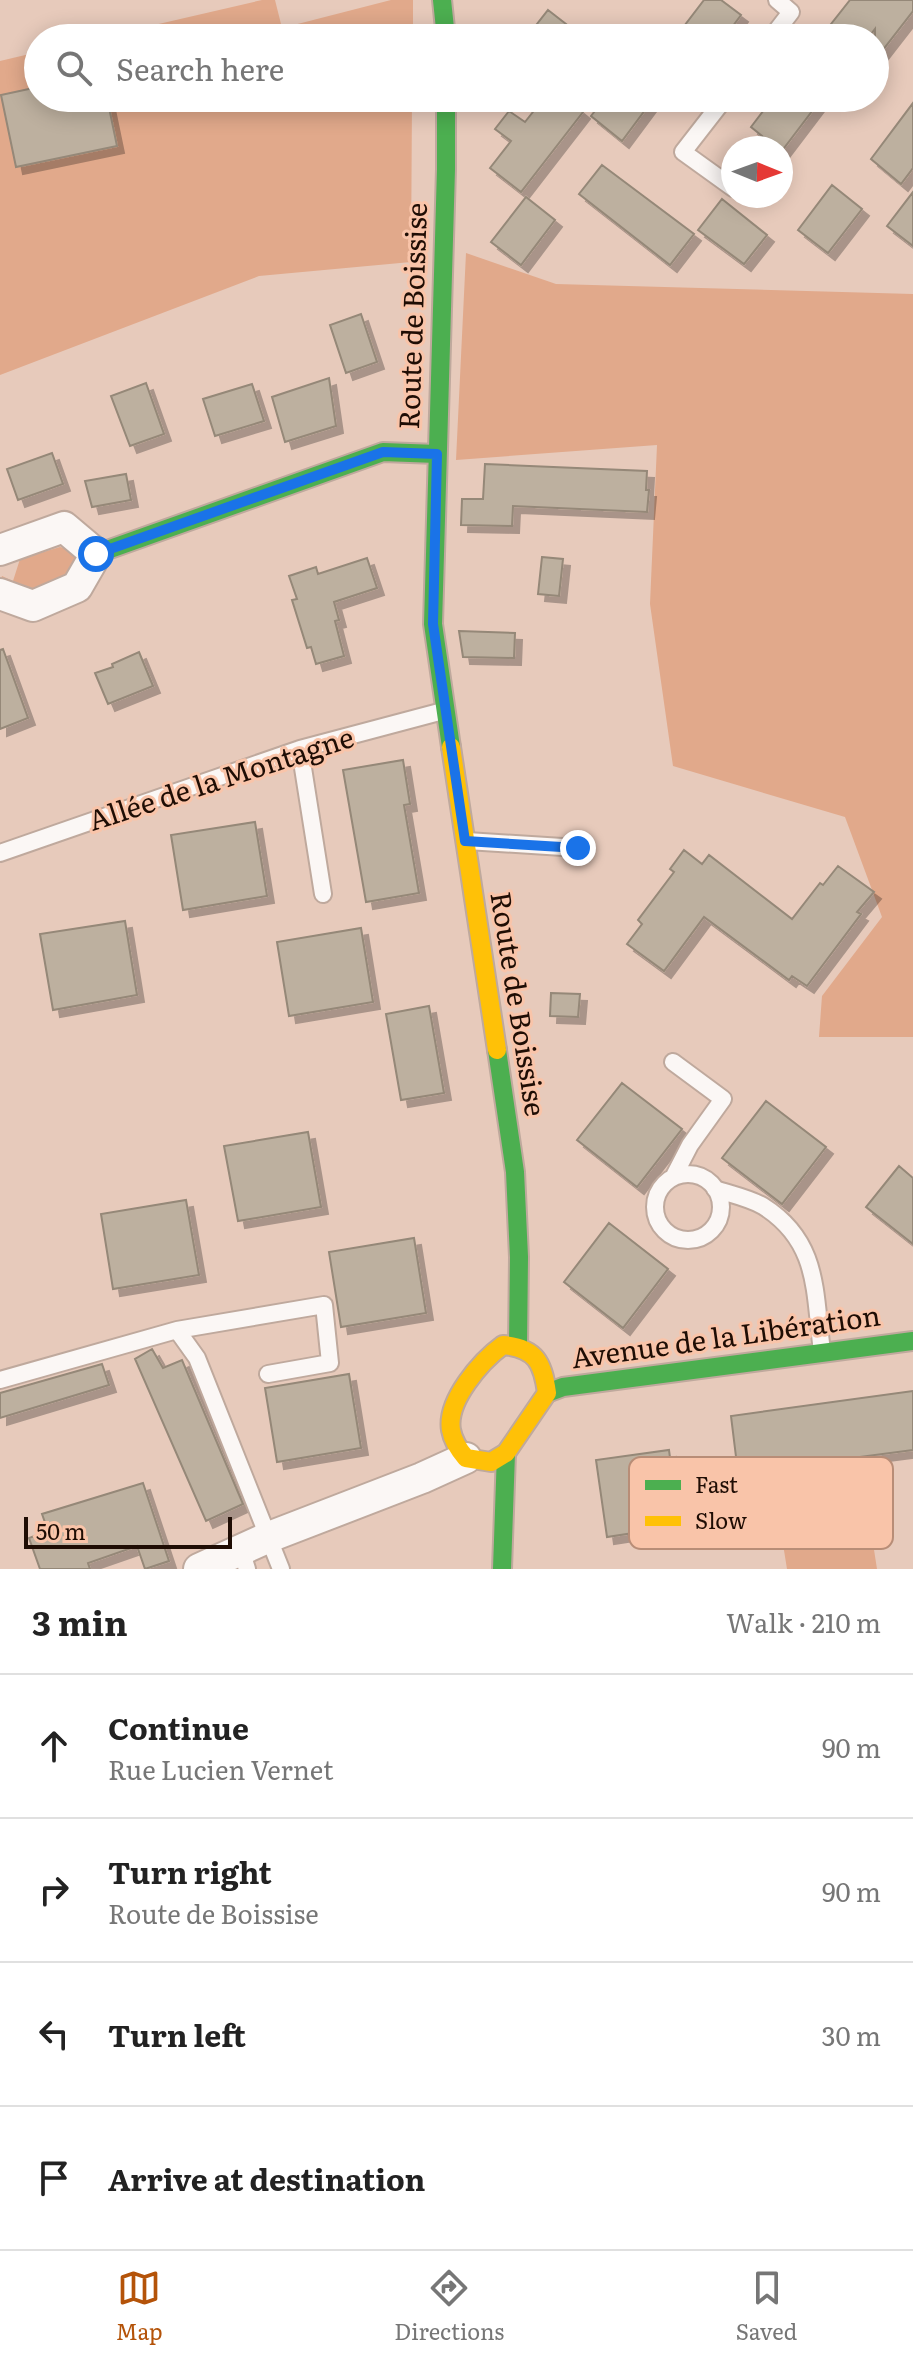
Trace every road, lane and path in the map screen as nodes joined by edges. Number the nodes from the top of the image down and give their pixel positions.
1 (442, 0) edge
2 (777, 0) edge
3 (445, 24) edge
4 (782, 24) edge
5 (446, 112) edge
6 (714, 112) edge
7 (721, 179) edge
8 (437, 454) junction
9 (0, 550) edge
10 (96, 554) junction
11 (0, 594) edge
12 (445, 710) junction
13 (300, 749) junction
14 (465, 841) junction
15 (578, 848) dead end
16 (0, 853) edge
17 (323, 894) dead end
18 (673, 1062) dead end
19 (674, 1176) junction
20 (715, 1189) junction
21 (177, 1330) junction
22 (913, 1341) edge
23 (518, 1345) junction
24 (822, 1353) junction
25 (268, 1374) dead end
26 (0, 1380) edge
27 (547, 1393) junction
28 (506, 1453) junction
29 (466, 1458) junction
30 (269, 1537) junction
31 (244, 1559) edge
32 (199, 1569) edge
33 (281, 1569) edge
34 (502, 1569) edge

1 - 3 street
2 - 4 lane
5 - 8 street, Route de Boissise
6 - 7 lane
8 - 10 street
8 - 12 street, Route de Boissise
9 - 10 street
10 - 11 street
12 - 13 lane, Allée de la Montagne
12 - 14 street, Route de Boissise
13 - 16 lane, Allée de la Montagne
13 - 17 lane
14 - 15 lane
14 - 23 street, Route de Boissise
18 - 19 lane
19 - 20 lane
19 - 20 lane
20 - 24 lane
21 - 25 lane
21 - 26 lane
21 - 30 lane
22 - 24 street, Avenue de la Libération
23 - 27 street
23 - 29 street
24 - 27 street, Avenue de la Libération
27 - 28 street
28 - 29 street
28 - 34 street
29 - 30 street
30 - 31 street
30 - 33 lane
31 - 32 street

